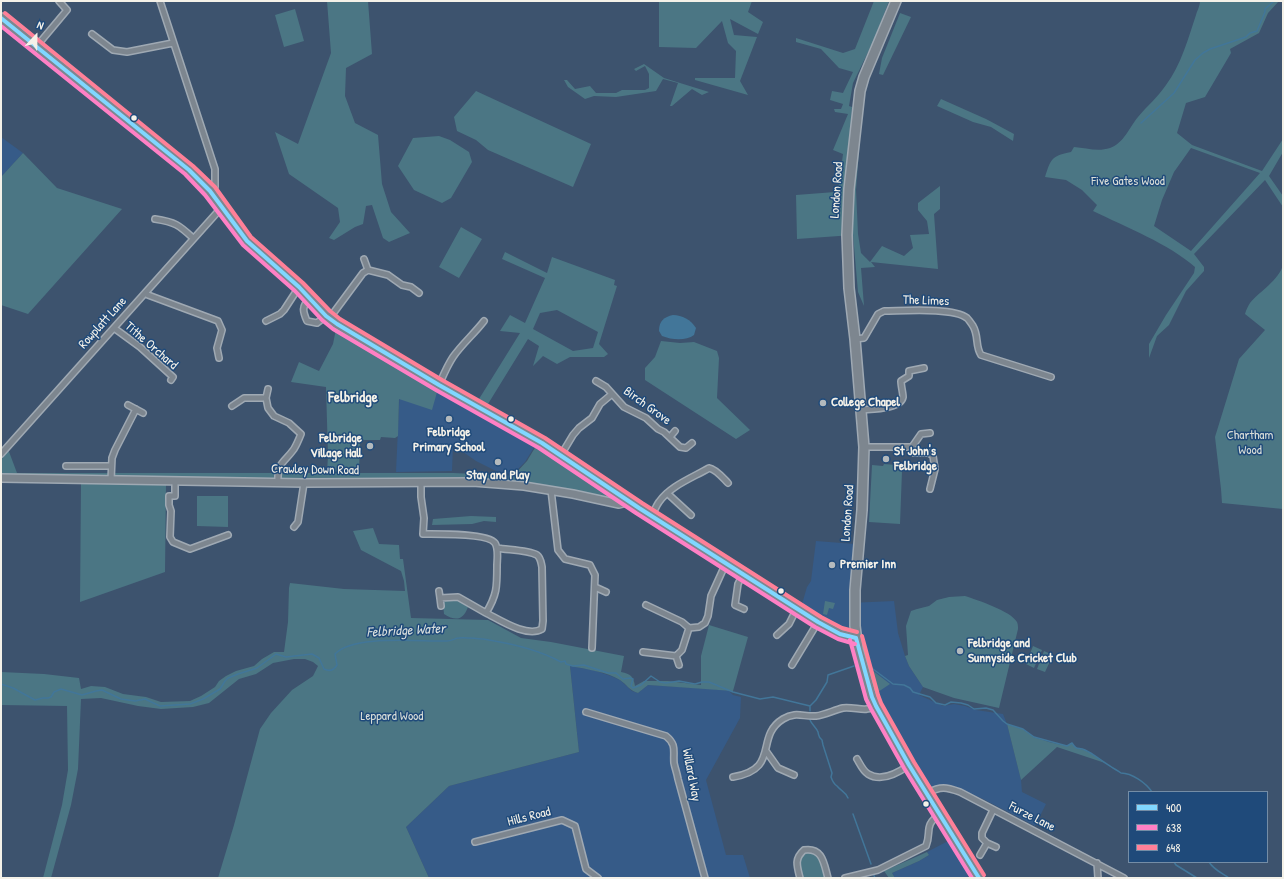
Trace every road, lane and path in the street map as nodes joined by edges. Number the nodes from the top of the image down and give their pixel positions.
1 (59, 1) edge
2 (160, 1) edge
3 (896, 1) edge
4 (1, 18) edge
5 (92, 34) dead end
6 (173, 43) junction
7 (36, 47) junction
8 (210, 192) junction
9 (222, 207) junction
10 (155, 219) dead end
11 (193, 238) junction
12 (364, 259) dead end
13 (368, 270) junction
14 (299, 287) junction
15 (146, 293) junction
16 (419, 293) dead end
17 (310, 299) junction
18 (328, 317) junction
19 (266, 321) dead end
20 (484, 321) dead end
21 (114, 328) junction
22 (855, 339) junction
23 (219, 358) dead end
24 (924, 368) dead end
25 (1051, 377) dead end
26 (172, 380) dead end
27 (596, 381) dead end
28 (439, 385) junction
29 (268, 389) dead end
30 (612, 394) junction
31 (266, 398) junction
32 (128, 405) dead end
33 (232, 406) dead end
34 (136, 409) junction
35 (862, 410) junction
36 (143, 413) dead end
37 (676, 431) dead end
38 (930, 433) dead end
39 (670, 437) junction
40 (692, 443) dead end
41 (864, 447) junction
42 (912, 447) junction
43 (1, 454) edge
44 (561, 456) junction
45 (66, 466) dead end
46 (111, 466) junction
47 (1, 478) edge
48 (111, 480) junction
49 (175, 482) junction
50 (278, 482) junction
51 (421, 483) junction
52 (728, 483) dead end
53 (304, 484) junction
54 (930, 489) dead end
55 (551, 490) junction
56 (668, 494) junction
57 (626, 500) junction
58 (691, 515) dead end
59 (651, 517) junction
60 (294, 527) dead end
61 (228, 535) dead end
62 (497, 548) junction
63 (726, 563) junction
64 (743, 574) junction
65 (595, 586) junction
66 (439, 591) dead end
67 (606, 592) dead end
68 (440, 598) junction
69 (646, 605) dead end
70 (441, 606) dead end
71 (797, 608) junction
72 (744, 609) dead end
73 (486, 613) junction
74 (818, 622) junction
75 (689, 628) junction
76 (777, 635) dead end
77 (856, 638) junction
78 (592, 648) dead end
79 (643, 652) dead end
80 (676, 656) junction
81 (679, 664) dead end
82 (792, 665) dead end
83 (876, 706) junction
84 (586, 712) dead end
85 (766, 751) junction
86 (857, 759) dead end
87 (909, 765) junction
88 (794, 775) dead end
89 (733, 777) dead end
90 (927, 793) junction
91 (993, 810) junction
92 (940, 814) junction
93 (475, 842) dead end
94 (987, 843) junction
95 (996, 847) dead end
96 (980, 855) dead end
97 (1097, 864) junction
98 (598, 878) edge
99 (705, 878) edge
100 (800, 878) edge
101 (828, 878) edge
102 (845, 878) edge
103 (980, 878) edge
104 (1098, 878) edge
105 (1124, 878) edge

1 - 7 street
2 - 6 street
3 - 22 highway, London Road
4 - 7 highway
5 - 6 street
6 - 8 street
7 - 8 highway
8 - 9 highway
9 - 11 street, Rowplatt Lane
9 - 14 highway
10 - 11 street
11 - 15 street, Rowplatt Lane
12 - 13 street
13 - 16 street
13 - 18 street
14 - 17 highway
14 - 19 street
15 - 21 street, Rowplatt Lane
15 - 23 street
17 - 18 highway
17 - 18 street
18 - 28 highway
20 - 28 street
21 - 26 street, Tithe Orchard
21 - 43 street, Rowplatt Lane
22 - 25 street, The Limes
22 - 35 highway, London Road
24 - 35 street
27 - 30 street, Birch Grove
28 - 44 highway
29 - 31 street
30 - 39 street, Birch Grove
30 - 44 street, Birch Grove
31 - 33 street
31 - 50 street
32 - 34 street
34 - 36 street
34 - 46 street
35 - 41 highway, London Road
37 - 39 street, Birch Grove
38 - 42 street
39 - 40 street, Birch Grove
41 - 42 street
41 - 77 highway, London Road
42 - 54 street
44 - 57 highway
45 - 46 street
46 - 48 street
47 - 48 street, Crawley Down Road
48 - 49 street, Crawley Down Road
49 - 50 street, Crawley Down Road
49 - 61 street
50 - 53 street, Crawley Down Road
51 - 53 street, Crawley Down Road
51 - 55 street, Crawley Down Road
51 - 62 street
52 - 56 street
53 - 60 street
55 - 57 street, Crawley Down Road
55 - 65 street
56 - 58 street
56 - 59 street
57 - 59 highway
59 - 63 highway
62 - 73 street
62 - 73 street
63 - 64 highway
63 - 75 street
64 - 71 highway
64 - 72 street
65 - 67 street
65 - 78 street
66 - 68 street
68 - 70 street
68 - 73 street
69 - 75 street
71 - 74 highway
71 - 76 street
74 - 77 highway
74 - 82 street
75 - 80 street
77 - 83 highway, London Road
79 - 80 street
80 - 81 street
83 - 85 street
83 - 87 highway, London Road
84 - 99 street, Willard Way
85 - 88 street
85 - 89 street
86 - 87 street
87 - 90 highway, London Road
90 - 91 street, Furze Lane
90 - 92 highway, London Road
91 - 94 street
91 - 97 street, Furze Lane
92 - 102 street
92 - 103 highway, London Road
93 - 98 street, Hills Road
94 - 95 street
94 - 96 street
97 - 104 street
97 - 105 street, Furze Lane
100 - 101 street

